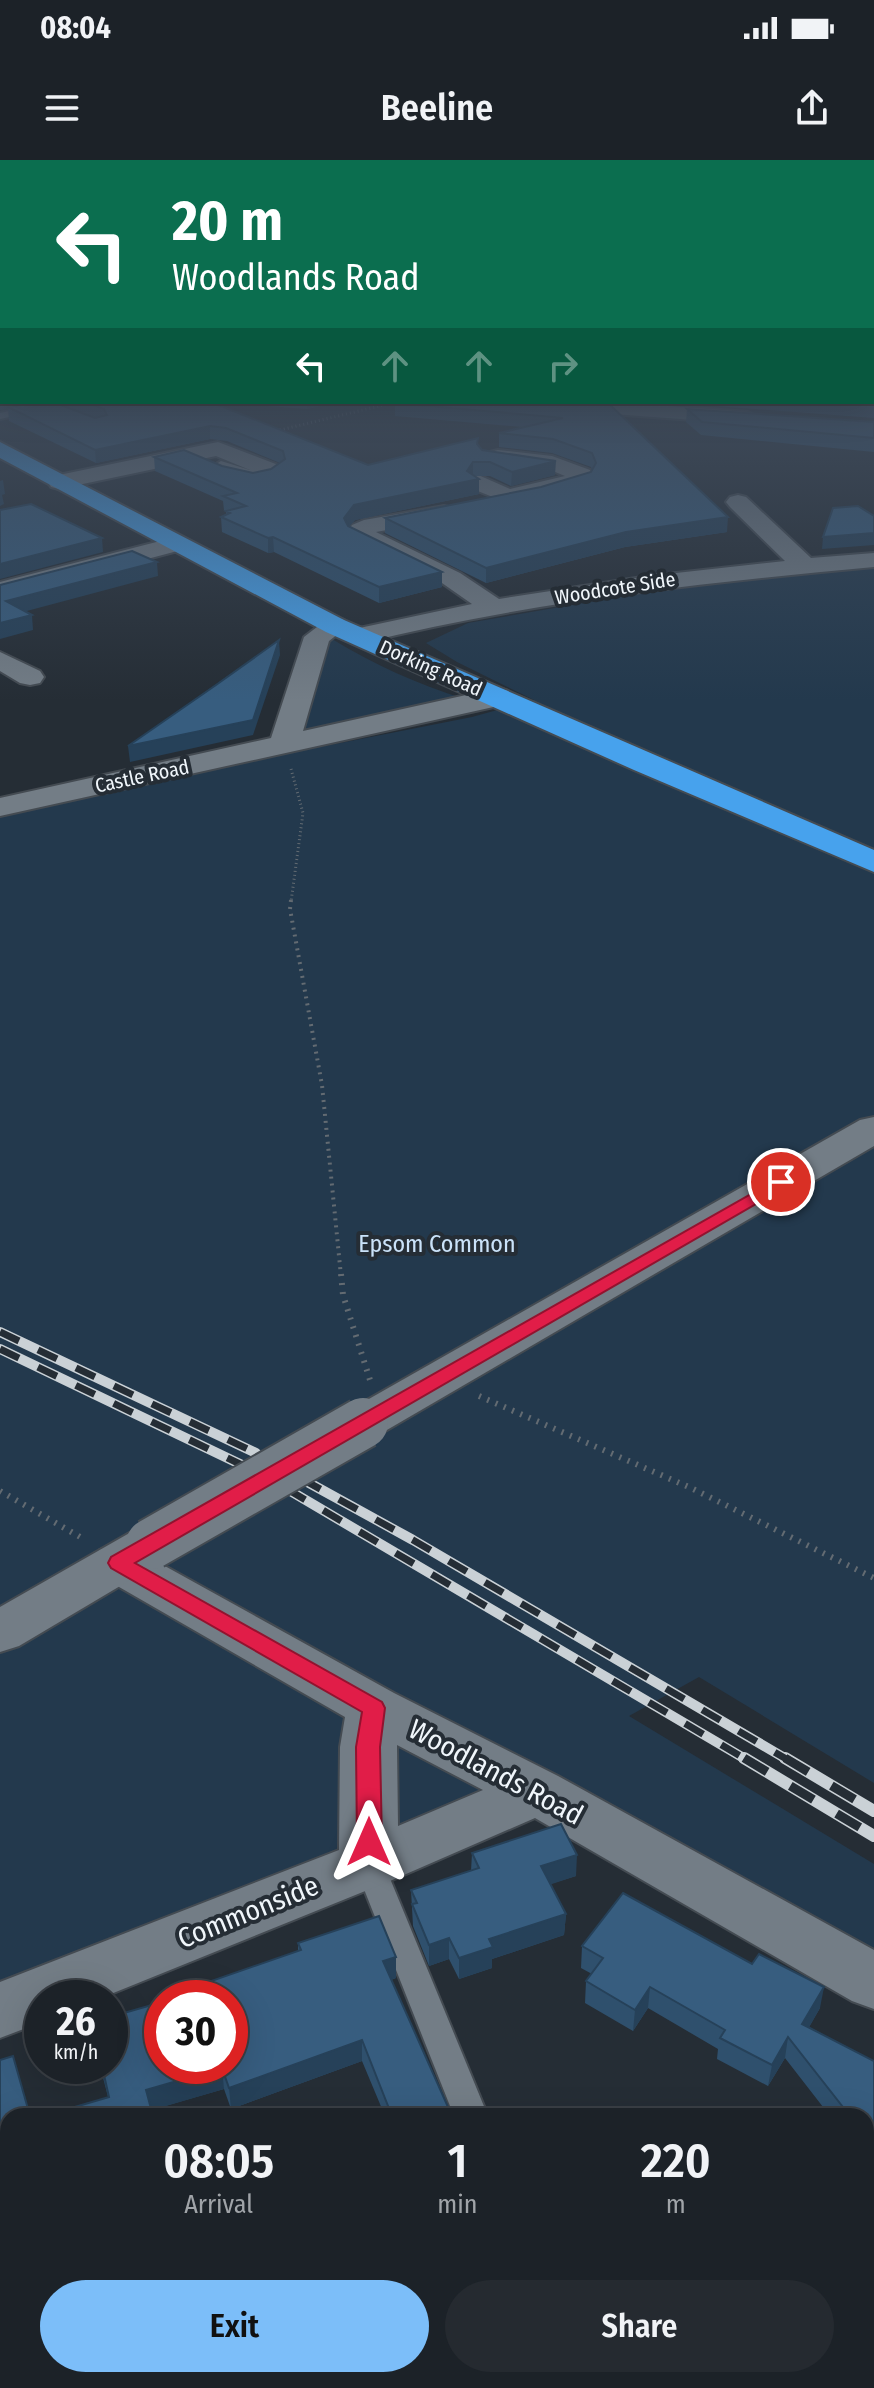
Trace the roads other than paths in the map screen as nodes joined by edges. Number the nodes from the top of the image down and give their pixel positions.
1 (56, 493) edge
2 (501, 493) edge
3 (522, 493) edge
4 (84, 496) joint
5 (508, 496) junction
6 (738, 502) dead end
7 (176, 544) junction
8 (874, 560) edge
9 (805, 566) junction
10 (0, 590) edge
11 (495, 608) junction
12 (347, 631) junction
13 (0, 660) edge
14 (30, 677) dead end
15 (498, 697) junction
16 (284, 745) junction
17 (0, 807) edge
18 (874, 862) edge
19 (874, 1129) edge
20 (121, 1551) junction
21 (0, 1632) edge
22 (374, 1708) junction
23 (538, 1792) junction
24 (369, 1864) junction
25 (874, 1982) edge
26 (0, 2010) edge
27 (468, 2108) edge

1 - 4 street
2 - 5 street
3 - 5 street
4 - 7 highway, Dorking Road
5 - 11 street
6 - 9 street
7 - 10 street
7 - 12 highway, Dorking Road
8 - 9 street, Woodcote Side
9 - 11 street, Woodcote Side
11 - 12 street, Woodcote Side
12 - 15 highway, Dorking Road
12 - 16 street
13 - 14 street
15 - 16 street, Castle Road
15 - 18 highway, Dorking Road
16 - 17 street, Castle Road
19 - 20 street, bridge
20 - 21 street
20 - 22 street, Woodlands Road
22 - 23 street, Woodlands Road
22 - 24 street
23 - 24 street, Commonside
23 - 25 street, Woodlands Road
24 - 26 street, Commonside
24 - 27 lane

